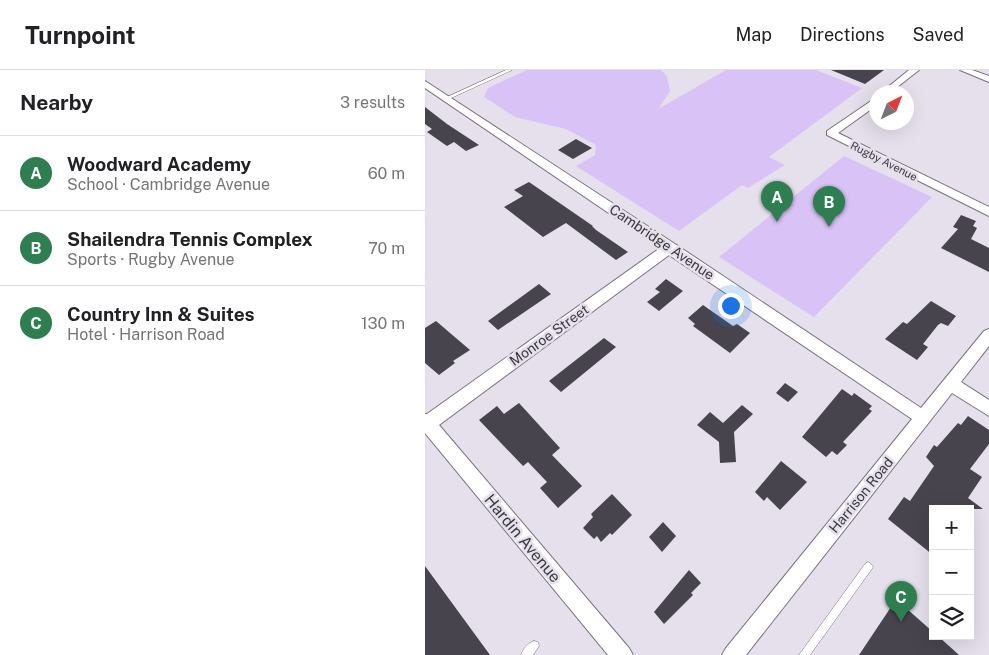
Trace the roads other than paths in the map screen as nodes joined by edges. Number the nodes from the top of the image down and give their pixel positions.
1 (510, 70) edge
2 (915, 70) edge
3 (964, 70) edge
4 (989, 79) edge
5 (425, 84) edge
6 (895, 85) edge
7 (447, 98) junction
8 (869, 106) edge
9 (989, 212) edge
10 (671, 247) junction
11 (989, 334) edge
12 (951, 384) junction
13 (989, 409) edge
14 (923, 418) junction
15 (426, 422) edge
16 (867, 567) dead end
17 (534, 646) dead end
18 (525, 655) edge
19 (622, 655) edge
20 (733, 655) edge
21 (804, 655) edge

1 - 7 lane
2 - 6 street
3 - 4 street
5 - 7 street, Cambridge Avenue
7 - 10 street, Cambridge Avenue
8 - 9 street, Rugby Avenue
10 - 14 street, Cambridge Avenue
10 - 15 street, Monroe Street
11 - 12 street, Harrison Road
12 - 13 street
12 - 14 street, Harrison Road
14 - 20 street, Harrison Road
15 - 19 street, Hardin Avenue
16 - 21 lane
17 - 18 lane

